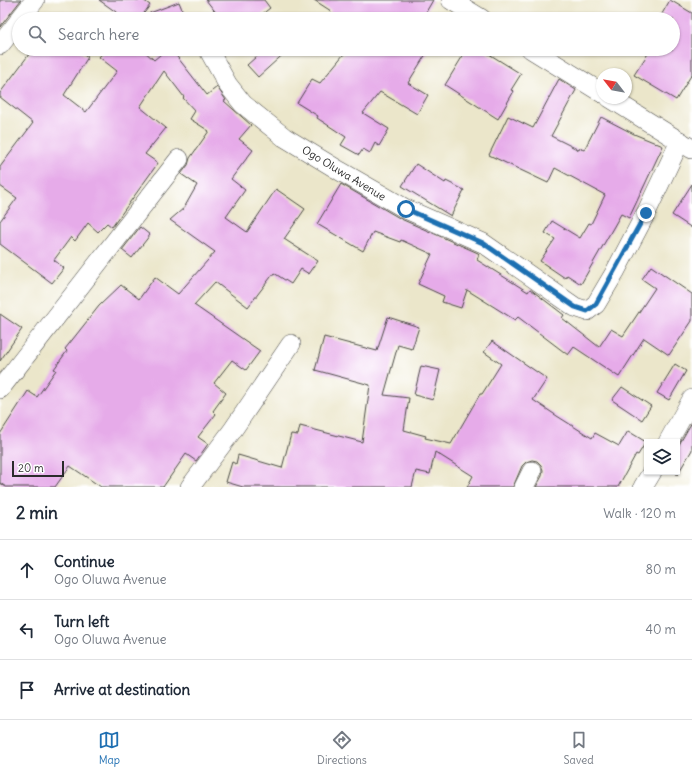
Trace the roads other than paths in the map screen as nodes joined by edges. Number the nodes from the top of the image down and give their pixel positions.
1 (35, 0) edge
2 (451, 0) edge
3 (26, 12) edge
4 (471, 12) edge
5 (12, 30) edge
6 (0, 46) edge
7 (212, 56) edge
8 (542, 56) edge
9 (596, 89) edge
10 (620, 104) edge
11 (686, 145) edge
12 (179, 159) dead end
13 (291, 344) dead end
14 (0, 389) edge
15 (692, 399) edge
16 (670, 439) edge
17 (190, 487) edge

1 - 3 street
2 - 4 street
5 - 6 street
7 - 11 street, Ogo Oluwa Avenue
8 - 9 street
10 - 11 street
12 - 14 street
13 - 17 street
15 - 16 street

